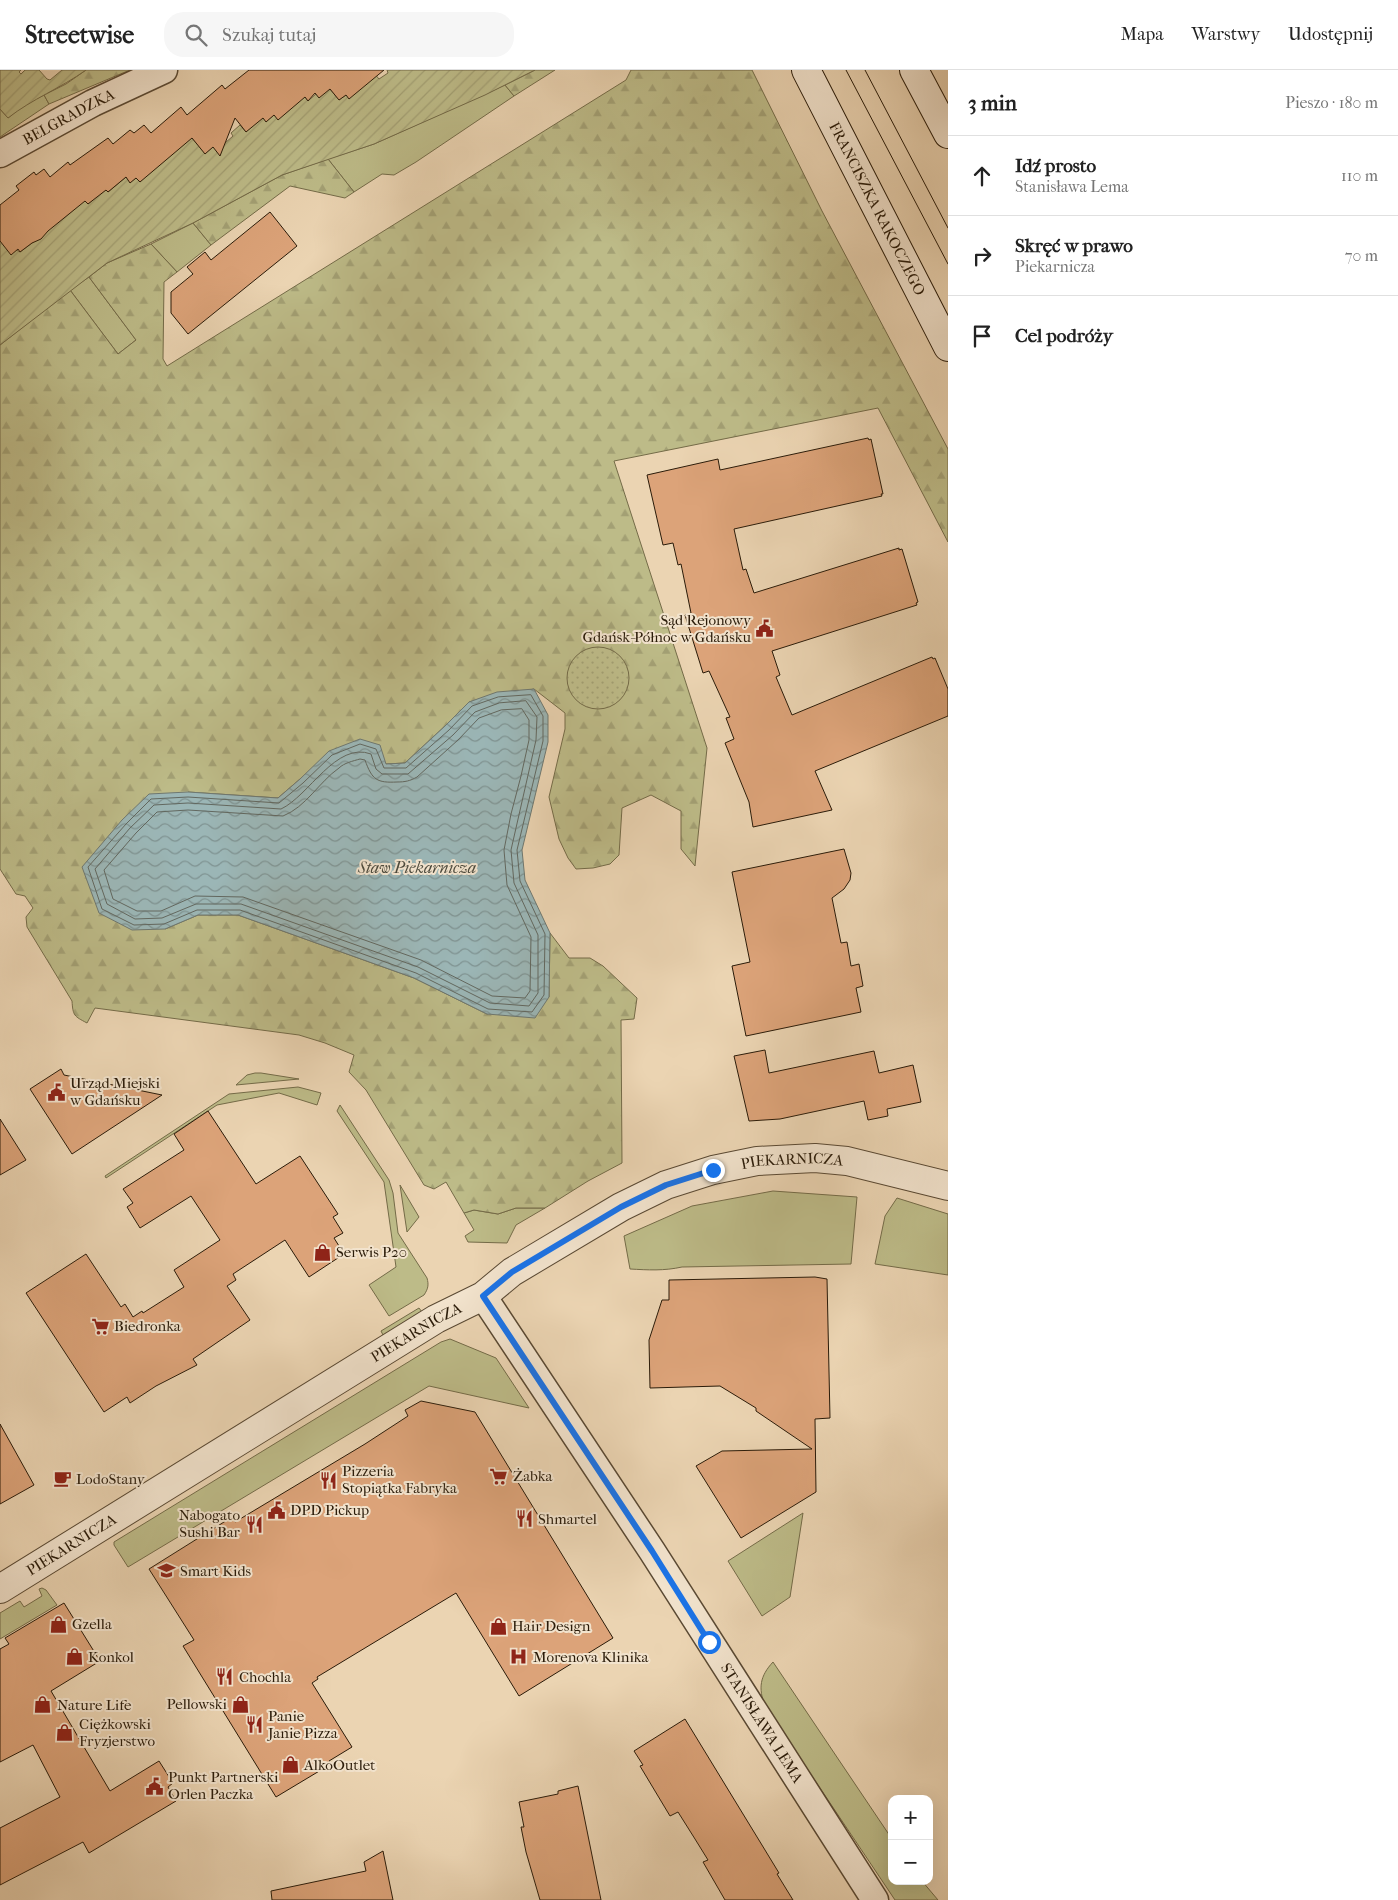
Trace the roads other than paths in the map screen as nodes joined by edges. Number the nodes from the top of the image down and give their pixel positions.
1 (164, 70) edge
2 (806, 70) edge
3 (914, 70) edge
4 (948, 134) edge
5 (0, 154) edge
6 (948, 347) edge
7 (948, 1186) edge
8 (483, 1296) junction
9 (0, 1589) edge
10 (874, 1900) edge

1 - 5 street, BELGRADZKA
2 - 6 street, FRANCISZKA RAKOCZEGO
3 - 4 street
7 - 8 street, PIEKARNICZA
8 - 9 street, PIEKARNICZA
8 - 10 street, STANISŁAWA LEMA

